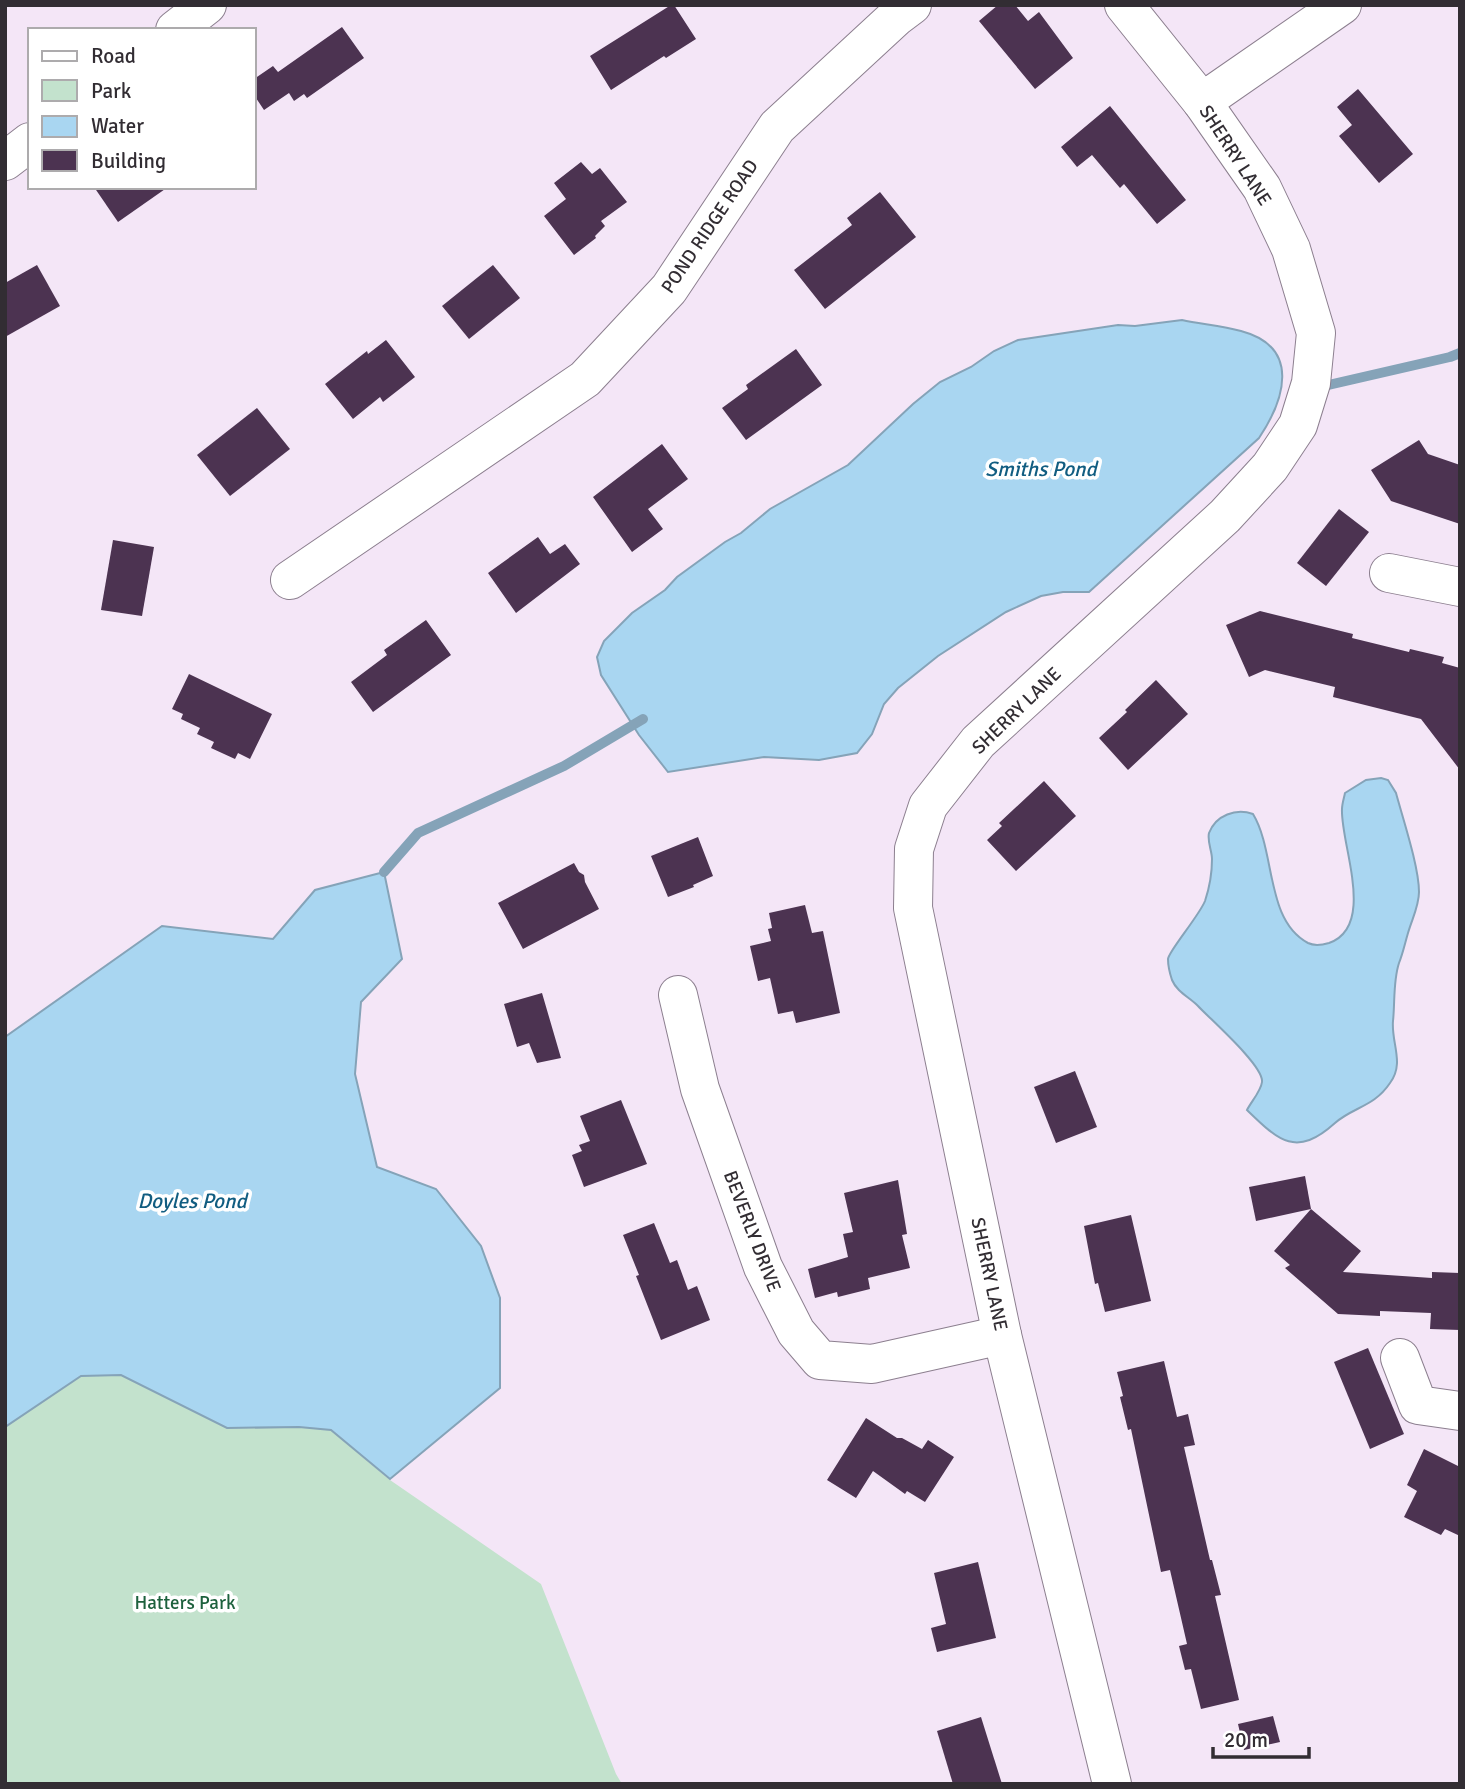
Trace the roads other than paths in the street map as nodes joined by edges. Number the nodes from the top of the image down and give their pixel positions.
1 (207, 5) edge
2 (912, 5) edge
3 (1124, 5) edge
4 (1342, 5) edge
5 (178, 28) edge
6 (1202, 102) junction
7 (28, 144) edge
8 (5, 161) edge
9 (1389, 573) dead end
10 (290, 580) dead end
11 (1460, 587) edge
12 (678, 995) dead end
13 (1002, 1335) junction
14 (1400, 1358) dead end
15 (1460, 1411) edge
16 (1112, 1784) edge

1 - 5 street
2 - 10 street, POND RIDGE ROAD
3 - 6 street, SHERRY LANE
4 - 6 street
6 - 13 street, SHERRY LANE
7 - 8 street
9 - 11 street
12 - 13 street, BEVERLY DRIVE
13 - 16 street, SHERRY LANE
14 - 15 street

